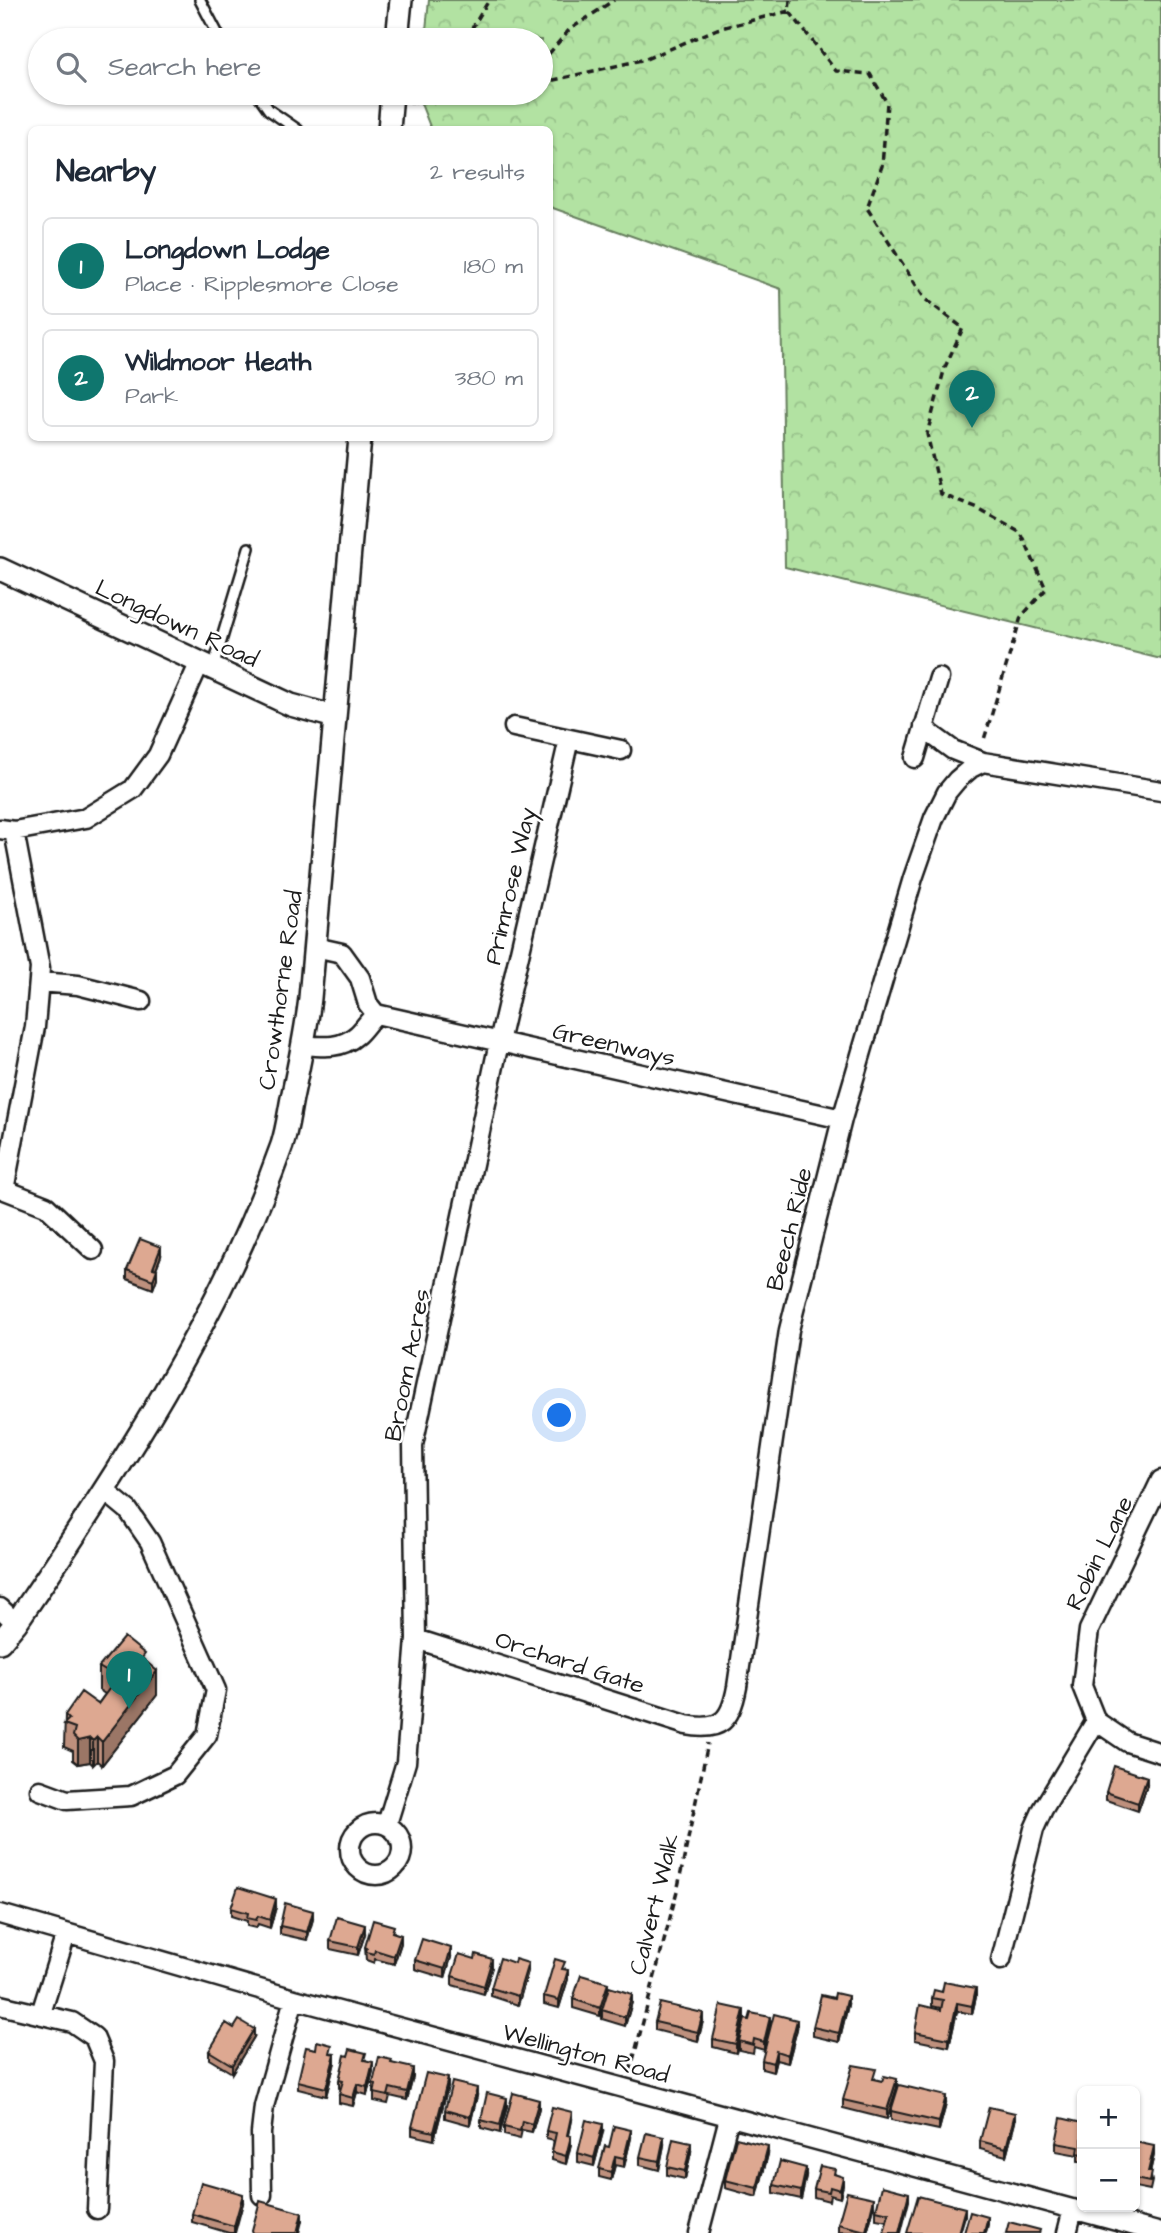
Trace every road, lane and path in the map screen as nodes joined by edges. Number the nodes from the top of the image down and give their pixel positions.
1 (200, 0) edge
2 (401, 0) edge
3 (489, 0) edge
4 (614, 0) edge
5 (790, 0) edge
6 (789, 11) junction
7 (215, 28) edge
8 (398, 28) edge
9 (472, 28) edge
10 (553, 48) edge
11 (553, 80) edge
12 (265, 105) edge
13 (390, 105) edge
14 (292, 126) edge
15 (388, 126) edge
16 (360, 441) edge
17 (249, 548) dead end
18 (0, 569) edge
19 (207, 665) junction
20 (939, 678) dead end
21 (335, 716) junction
22 (924, 726) junction
23 (513, 727) dead end
24 (569, 740) junction
25 (953, 750) junction
26 (621, 751) dead end
27 (915, 758) dead end
28 (983, 762) junction
29 (957, 780) junction
30 (1161, 791) edge
31 (7, 830) edge
32 (315, 947) junction
33 (38, 982) junction
34 (141, 1001) dead end
35 (376, 1014) junction
36 (500, 1044) junction
37 (304, 1045) junction
38 (842, 1119) junction
39 (2, 1189) edge
40 (93, 1250) dead end
41 (1161, 1480) edge
42 (105, 1491) junction
43 (8, 1615) edge
44 (416, 1639) junction
45 (0, 1642) edge
46 (1096, 1721) junction
47 (711, 1727) junction
48 (1161, 1753) edge
49 (40, 1790) dead end
50 (387, 1824) dead end
51 (0, 1914) edge
52 (66, 1934) junction
53 (1001, 1960) dead end
54 (294, 1999) junction
55 (0, 2005) edge
56 (41, 2013) junction
57 (625, 2088) junction
58 (729, 2118) junction
59 (262, 2195) dead end
60 (96, 2209) dead end
61 (1073, 2209) junction
62 (1161, 2232) edge
63 (699, 2233) edge
64 (1068, 2233) edge

1 - 7 lane
2 - 8 street
3 - 9 path
4 - 10 path
5 - 6 path
6 - 11 path
6 - 28 path
12 - 14 lane
13 - 15 street
16 - 21 street, Crowthorne Road
17 - 19 lane
18 - 19 street, Longdown Road
19 - 21 street, Longdown Road
19 - 31 street
20 - 22 street
21 - 32 street, Crowthorne Road
22 - 25 street
22 - 27 street
23 - 24 street
24 - 26 street
24 - 36 street, Primrose Way
25 - 28 street
25 - 29 street
28 - 29 street, Beech Ride
28 - 30 street
29 - 38 street, Beech Ride
31 - 33 street
32 - 35 street
32 - 37 street, Crowthorne Road
33 - 34 street
33 - 39 street
35 - 36 street, Greenways
35 - 37 street
36 - 38 street, Greenways
36 - 44 street, Broom Acres
37 - 42 street, Crowthorne Road
38 - 47 street, Beech Ride
39 - 40 street
41 - 46 street, Robin Lane
42 - 43 street, Crowthorne Road
42 - 49 street
43 - 45 street, Crowthorne Road
44 - 47 street, Orchard Gate
44 - 50 street, Broom Acres
46 - 48 street
46 - 53 street
47 - 57 path, Calvert Walk
51 - 52 street, Wellington Road
52 - 54 street, Wellington Road
52 - 56 street
54 - 57 street, Wellington Road
54 - 59 street
55 - 56 street
56 - 60 street
57 - 58 street, Wellington Road
58 - 61 street, Wellington Road
58 - 63 street
61 - 62 street, Wellington Road
61 - 64 street

